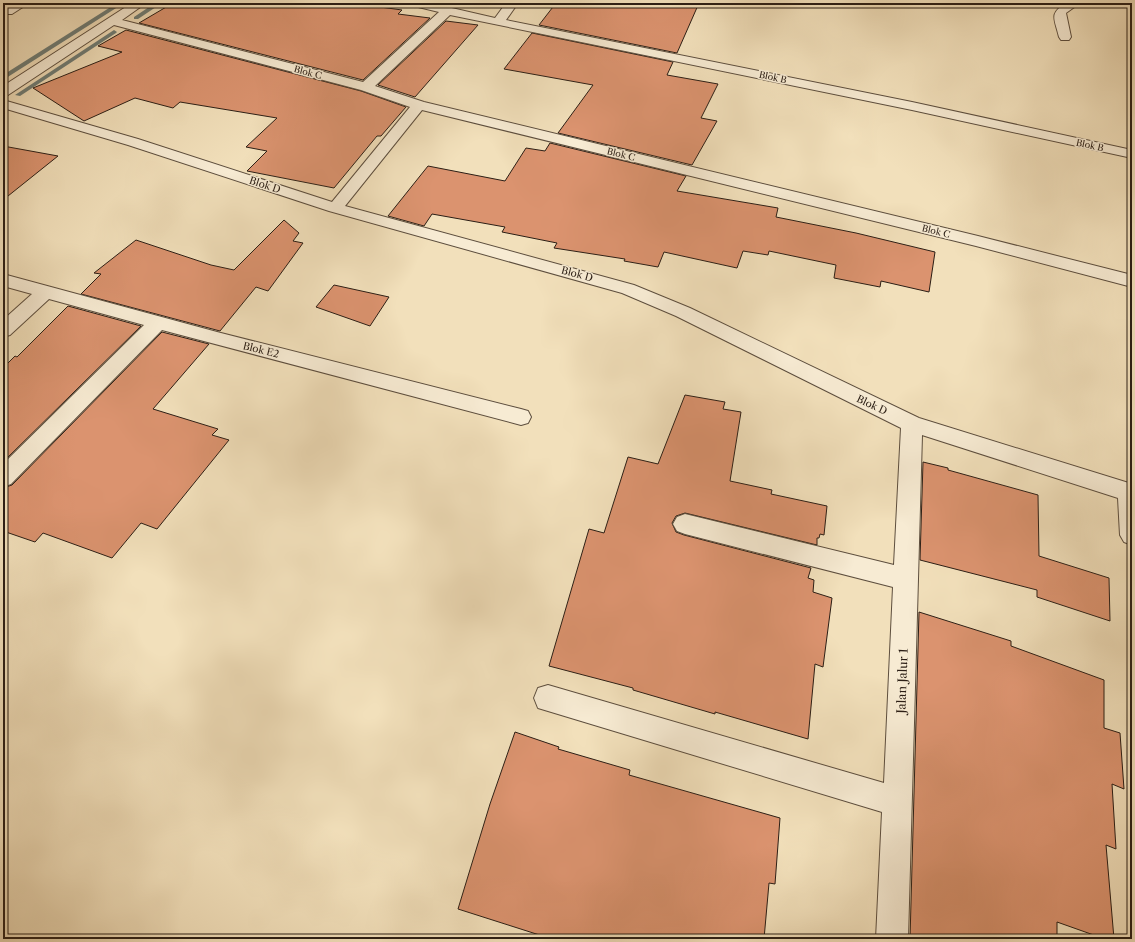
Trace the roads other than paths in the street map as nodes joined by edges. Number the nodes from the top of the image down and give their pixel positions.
1 (23, 3) edge
2 (140, 3) edge
3 (414, 3) edge
4 (512, 3) edge
5 (1074, 3) edge
6 (447, 10) junction
7 (8, 11) dead end
8 (111, 21) junction
9 (498, 22) junction
10 (1065, 37) dead end
11 (366, 87) junction
12 (3, 92) edge
13 (3, 104) edge
14 (419, 105) junction
15 (1132, 154) edge
16 (335, 208) junction
17 (3, 280) edge
18 (1132, 282) edge
19 (46, 292) junction
20 (158, 323) junction
21 (3, 330) edge
22 (521, 417) dead end
23 (912, 424) junction
24 (3, 478) edge
25 (1130, 493) edge
26 (686, 524) dead end
27 (1132, 535) edge
28 (906, 579) junction
29 (548, 698) dead end
30 (898, 802) junction
31 (892, 939) edge

1 - 7 street
2 - 8 street
3 - 6 street, Blok B
4 - 9 street
5 - 10 street
6 - 9 street, Blok B
6 - 11 street
8 - 11 street, Blok C
8 - 12 street
9 - 15 street, Blok B
11 - 14 street, Blok C
13 - 16 street, Blok D
14 - 16 street
14 - 18 street, Blok C
16 - 23 street, Blok D
17 - 19 street, Blok E2
19 - 20 street, Blok E2
19 - 21 street
20 - 22 street, Blok E2
20 - 24 street
23 - 25 street, Blok D
23 - 28 street, Jalan Jalur 1
25 - 27 street
26 - 28 street
28 - 30 street, Jalan Jalur 1
29 - 30 street
30 - 31 street, Jalan Jalur 1

